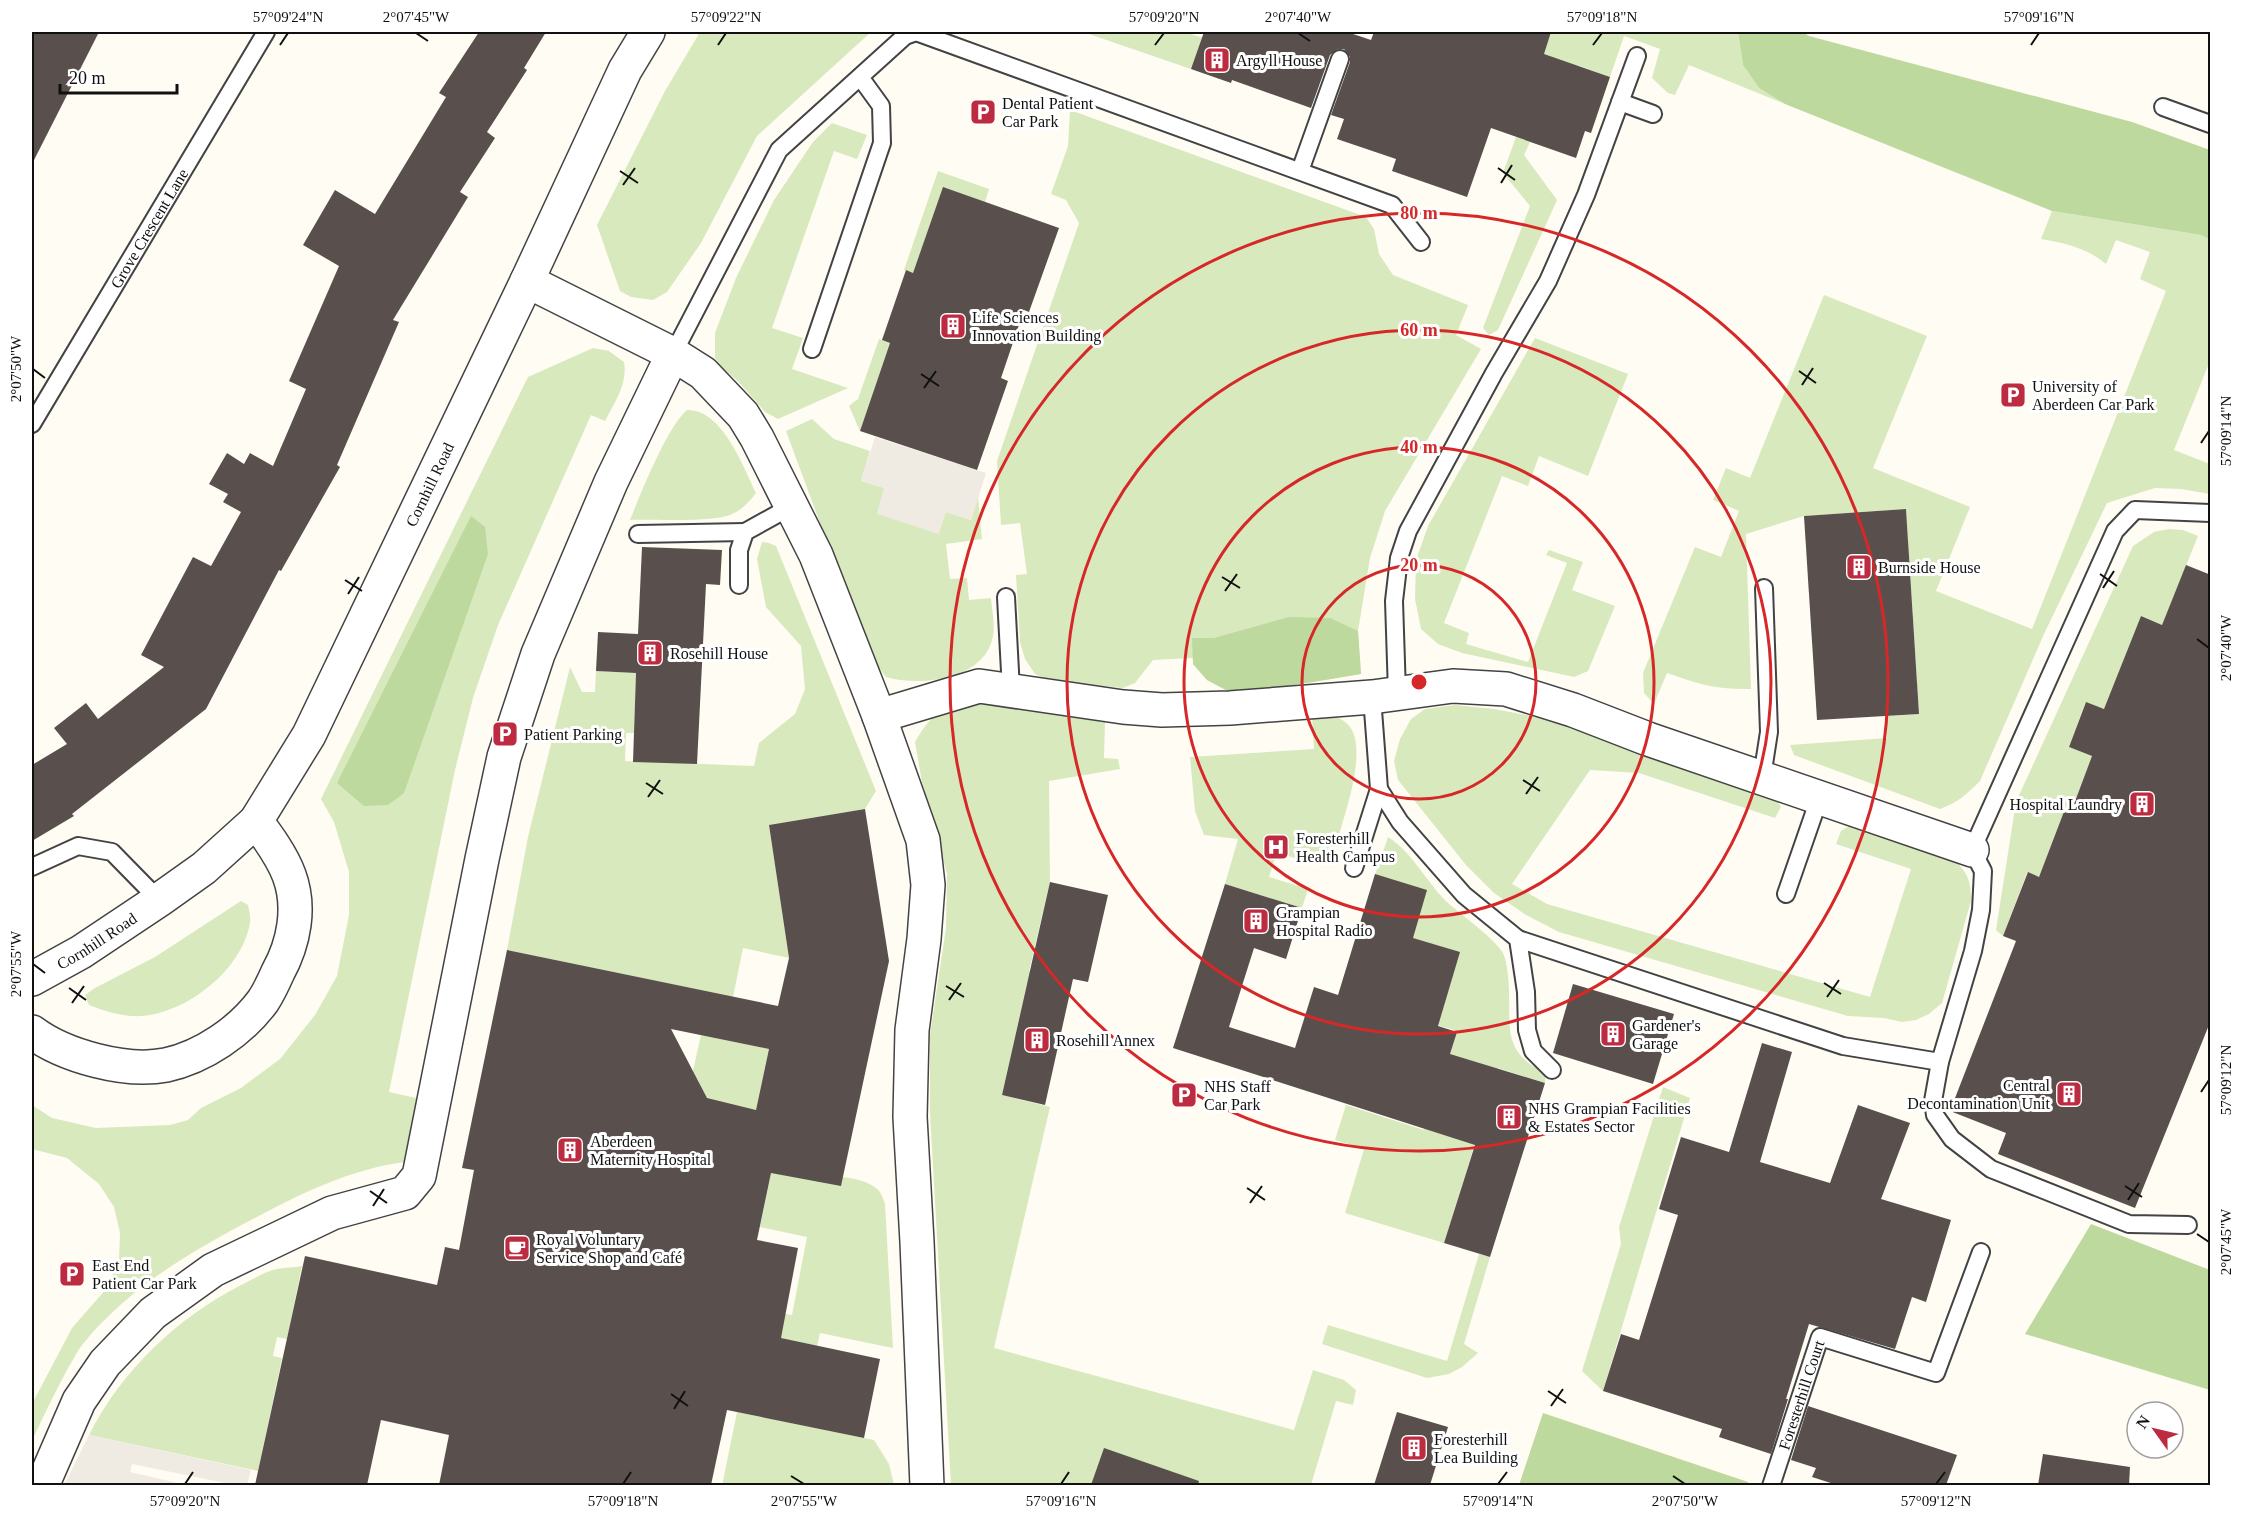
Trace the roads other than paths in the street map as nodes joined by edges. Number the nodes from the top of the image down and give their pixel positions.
1 (266, 32) edge
2 (648, 32) edge
3 (916, 32) edge
4 (1636, 56) dead end
5 (1340, 59) dead end
6 (860, 77) junction
7 (1620, 102) junction
8 (2163, 107) dead end
9 (1653, 114) dead end
10 (2211, 124) edge
11 (1300, 171) junction
12 (1421, 242) dead end
13 (527, 281) junction
14 (812, 349) dead end
15 (673, 354) junction
16 (32, 424) edge
17 (792, 506) junction
18 (2211, 513) edge
19 (745, 532) junction
20 (638, 534) dead end
21 (739, 585) dead end
22 (1764, 588) dead end
23 (1006, 597) dead end
24 (1011, 690) junction
25 (1384, 695) junction
26 (879, 716) junction
27 (1762, 777) junction
28 (1378, 789) junction
29 (1819, 799) junction
30 (256, 821) junction
31 (1972, 850) junction
32 (32, 867) edge
33 (1354, 868) dead end
34 (1786, 894) dead end
35 (159, 900) junction
36 (1518, 939) junction
37 (32, 979) edge
38 (32, 1033) edge
39 (1940, 1062) junction
40 (1552, 1070) dead end
41 (2188, 1225) dead end
42 (1981, 1252) dead end
43 (42, 1485) edge
44 (927, 1485) edge
45 (1771, 1485) edge

1 - 16 lane, Grove Crescent Lane
2 - 13 street, Cornhill Road
3 - 6 lane
3 - 11 lane
4 - 7 lane
5 - 11 lane
6 - 14 lane
6 - 15 lane
7 - 9 lane
7 - 25 lane
8 - 10 lane
11 - 12 lane
13 - 15 street
13 - 30 street, Cornhill Road
15 - 17 street
15 - 43 street
17 - 19 lane
17 - 26 street
18 - 31 lane
19 - 20 lane
19 - 21 lane
22 - 27 lane
23 - 24 lane
24 - 25 street
24 - 26 street
25 - 27 street
25 - 28 lane
26 - 44 street
27 - 29 street
28 - 33 lane
28 - 36 lane
29 - 31 street
29 - 34 lane
30 - 35 street, Cornhill Road
30 - 38 street
31 - 39 lane
32 - 35 lane
35 - 37 street, Cornhill Road
36 - 39 lane
36 - 40 lane
39 - 41 lane
42 - 45 lane, Foresterhill Court

